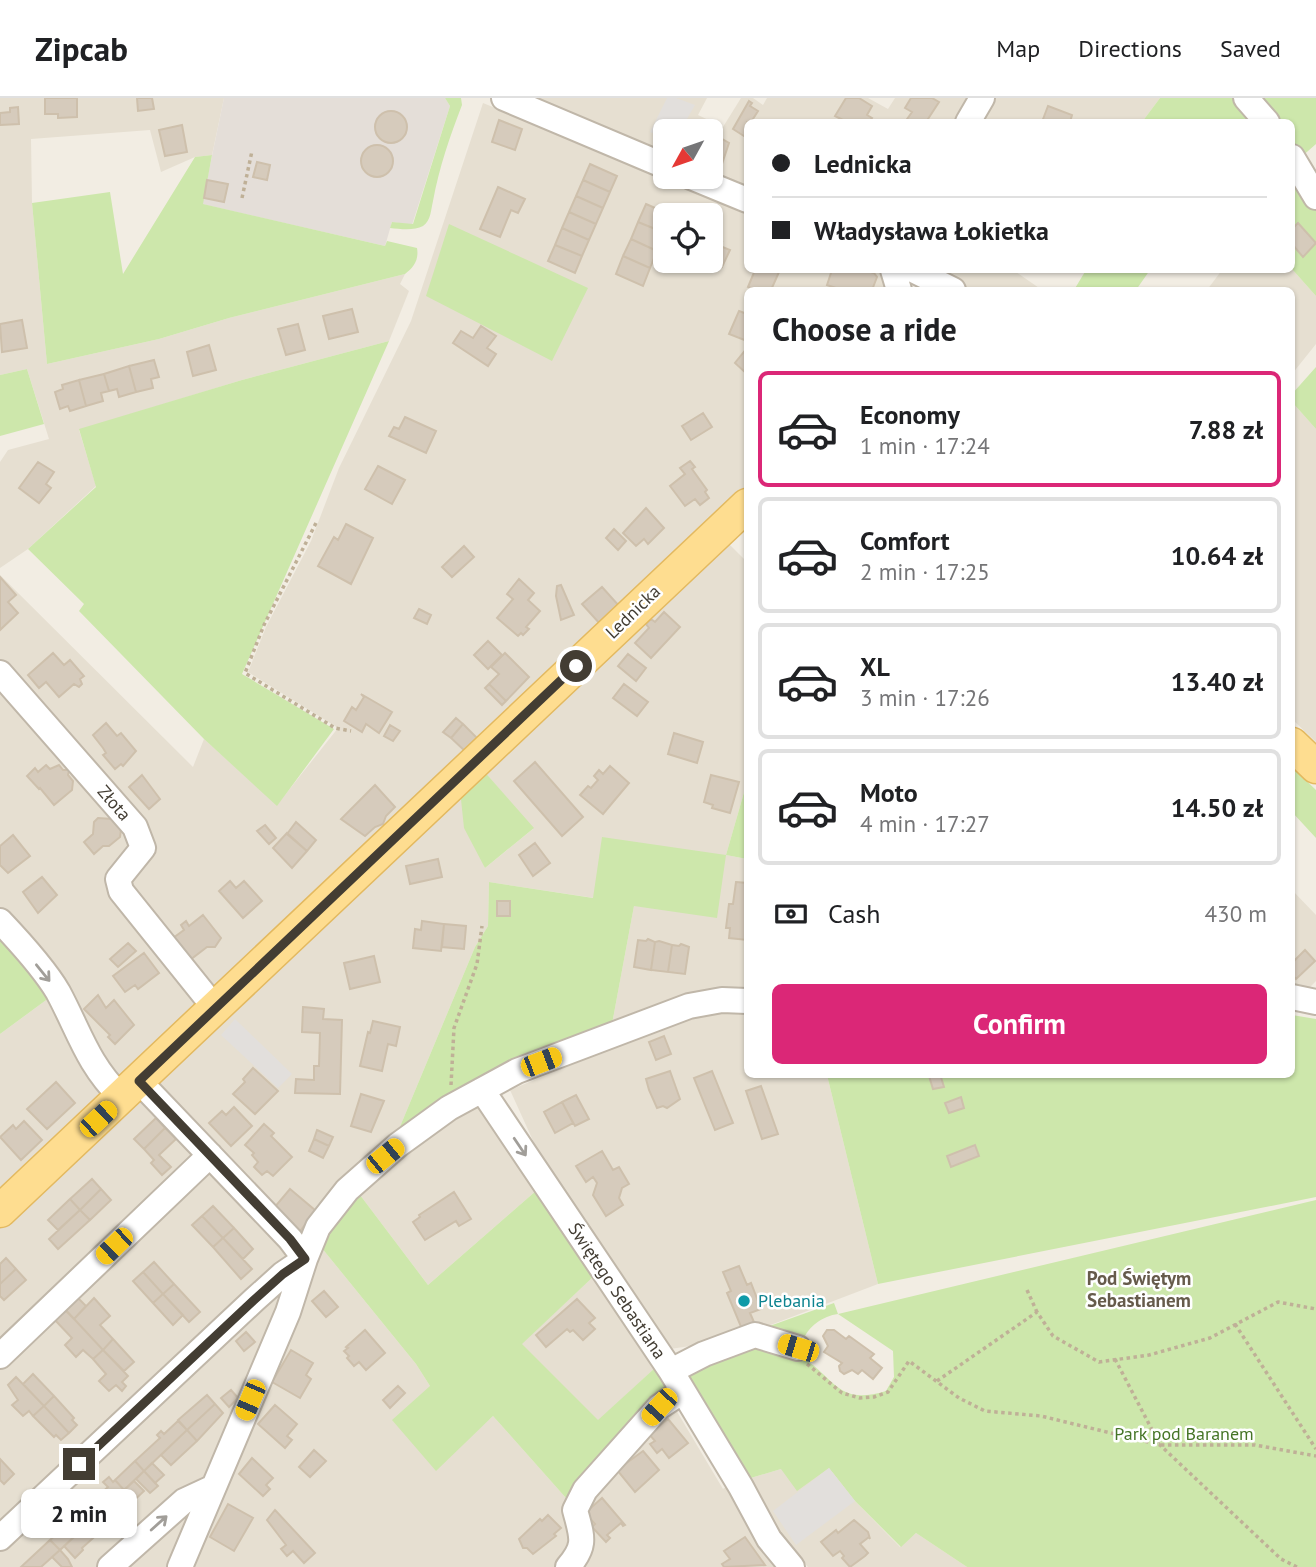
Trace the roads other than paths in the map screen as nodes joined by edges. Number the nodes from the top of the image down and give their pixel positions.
1 (504, 98) edge
2 (982, 98) edge
3 (1246, 98) edge
4 (970, 119) edge
5 (1264, 119) edge
6 (653, 161) edge
7 (1295, 162) edge
8 (720, 189) edge
9 (1316, 197) edge
10 (744, 199) edge
11 (919, 273) edge
12 (947, 287) edge
13 (744, 508) edge
14 (0, 673) edge
15 (1295, 747) edge
16 (1316, 767) edge
17 (0, 921) edge
18 (1295, 998) edge
19 (744, 1001) edge
20 (1316, 1002) edge
21 (215, 1008) junction
22 (130, 1089) junction
23 (482, 1090) junction
24 (210, 1155) junction
25 (0, 1211) edge
26 (305, 1259) junction
27 (798, 1348) road end
28 (0, 1356) edge
29 (677, 1381) junction
30 (212, 1488) junction
31 (0, 1538) edge
32 (110, 1567) edge
33 (180, 1567) edge
34 (568, 1567) edge
35 (792, 1567) edge

1 - 6 street
2 - 4 street
3 - 5 street
7 - 9 street
8 - 10 street
11 - 12 street
13 - 21 main road, Lednicka
14 - 21 street, Złota
15 - 16 main road
17 -> 22 street
18 - 20 street
19 - 23 street
21 - 22 main road, Lednicka
22 - 24 street
22 - 25 main road, Lednicka
23 - 26 street
23 -> 29 street, Świętego Sebastiana
24 - 26 street
24 - 28 street
26 - 30 street
26 - 31 street
27 - 29 street
29 - 34 street
29 - 35 street, Świętego Sebastiana
32 -> 30 street
30 - 33 street

